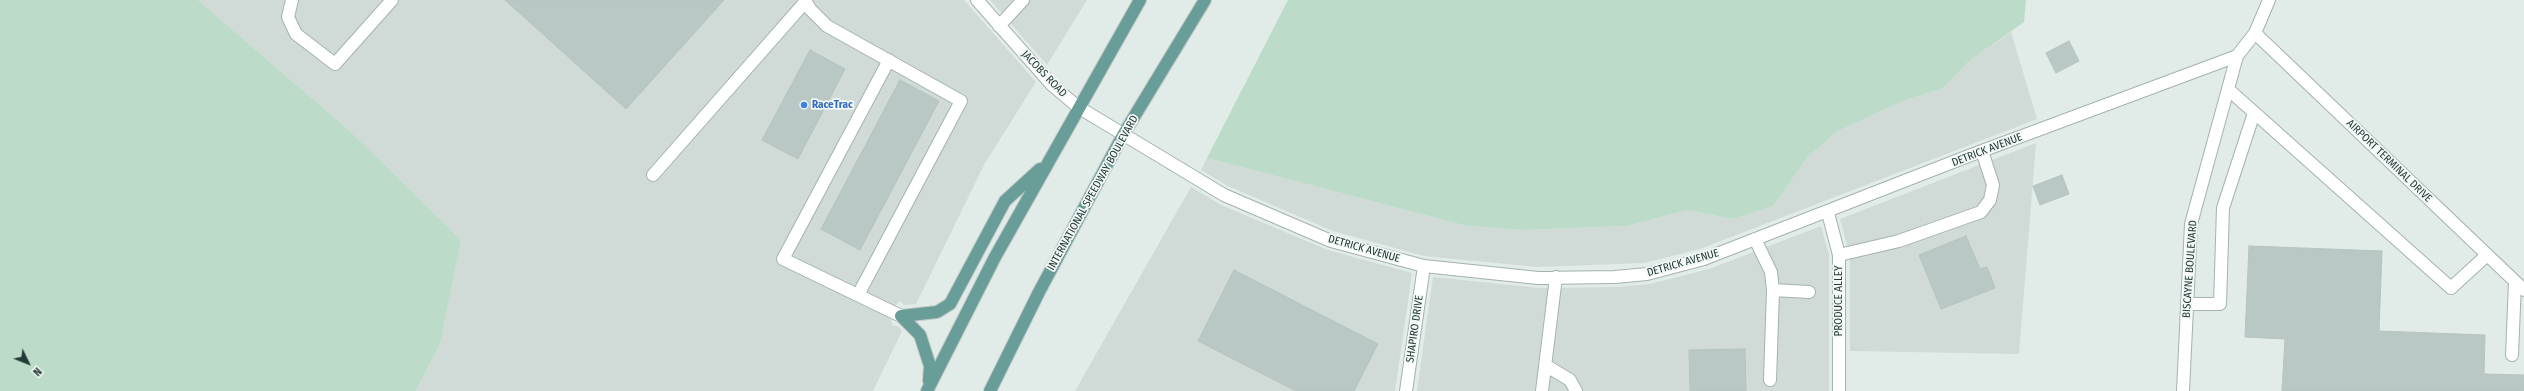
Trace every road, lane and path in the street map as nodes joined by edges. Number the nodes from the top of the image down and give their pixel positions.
1 (292, 0) edge
2 (392, 0) edge
3 (806, 0) edge
4 (977, 0) edge
5 (1023, 0) edge
6 (1140, 0) edge
7 (1204, 0) edge
8 (2269, 0) edge
9 (999, 26) junction
10 (2255, 33) junction
11 (2237, 56) junction
12 (888, 60) junction
13 (2229, 90) junction
14 (1078, 107) junction
15 (2254, 113) junction
16 (1123, 135) junction
17 (1982, 151) junction
18 (1047, 163) junction
19 (653, 175) dead end
20 (1828, 212) junction
21 (1755, 239) junction
22 (1840, 255) junction
23 (2487, 255) junction
24 (1424, 266) junction
25 (1556, 278) junction
26 (2519, 286) edge
27 (1773, 290) junction
28 (1810, 292) dead end
29 (858, 295) junction
30 (2187, 304) junction
31 (901, 316) junction
32 (2512, 355) dead end
33 (1545, 365) junction
34 (1770, 380) dead end
35 (928, 389) edge
36 (990, 391) edge
37 (1406, 391) edge
38 (1542, 391) edge
39 (1576, 391) edge
40 (1839, 391) edge
41 (2183, 391) edge

1 - 2 street
3 - 12 street
3 - 19 street
4 - 9 street, JACOBS ROAD
5 - 9 street
6 - 14 main road
7 - 16 main road, INTERNATIONAL SPEEDWAY BOULEVARD
8 - 10 street
9 - 14 street, JACOBS ROAD
10 - 11 street
10 - 23 street, AIRPORT TERMINAL DRIVE
11 - 13 street, BISCAYNE BOULEVARD
11 - 17 street, DETRICK AVENUE
12 - 29 street
12 - 29 street
13 - 15 street
13 - 30 street, BISCAYNE BOULEVARD
14 - 16 street, JACOBS ROAD
14 - 18 main road
15 - 23 street
15 - 30 street
16 - 24 street, DETRICK AVENUE
16 - 36 main road, INTERNATIONAL SPEEDWAY BOULEVARD
17 - 20 street, DETRICK AVENUE
17 - 22 street
18 - 31 main road
18 - 35 main road
20 - 21 street, DETRICK AVENUE
20 - 22 street, PRODUCE ALLEY
21 - 25 street, DETRICK AVENUE
21 - 27 street
22 - 40 street, PRODUCE ALLEY
23 - 26 street, AIRPORT TERMINAL DRIVE
24 - 25 street, DETRICK AVENUE
24 - 37 street, SHAPIRO DRIVE
25 - 33 street
26 - 32 street
27 - 28 street
27 - 34 street
29 - 31 street
30 - 41 street, BISCAYNE BOULEVARD
31 - 35 main road
33 - 38 street
33 - 39 street

